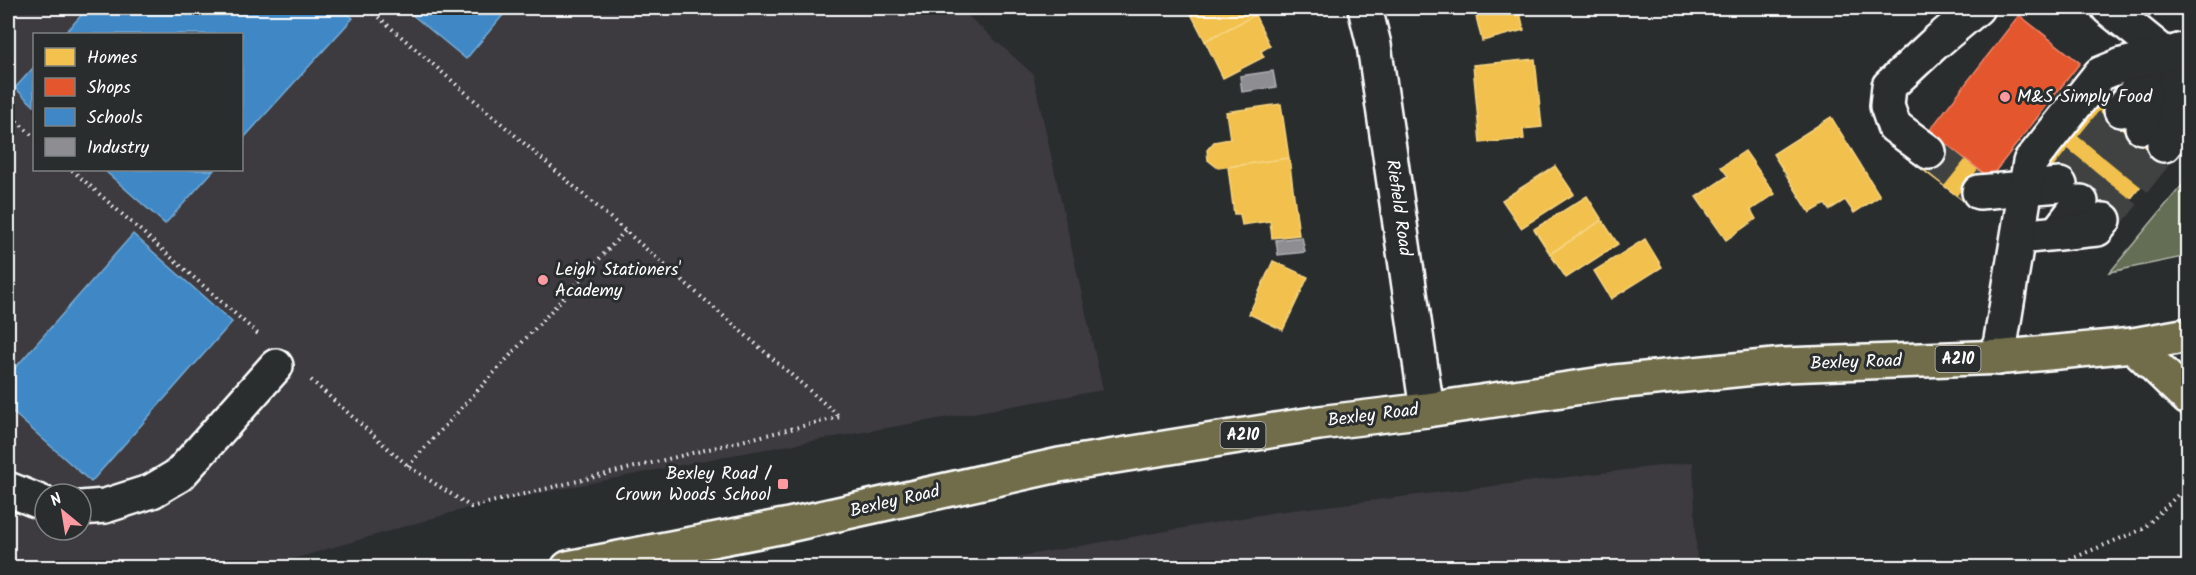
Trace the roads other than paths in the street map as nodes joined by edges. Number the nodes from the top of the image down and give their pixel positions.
1 (1365, 8) edge
2 (1977, 8) edge
3 (2108, 8) edge
4 (2178, 59) edge
5 (1929, 152) tunnel mouth
6 (2026, 189) junction
7 (1979, 192) tunnel mouth
8 (2019, 237) junction
9 (2188, 335) edge
10 (2133, 345) junction
11 (271, 354) road end
12 (1998, 358) junction
13 (2188, 398) edge
14 (1427, 410) junction
15 (8, 489) edge
16 (33, 499) edge
17 (93, 507) edge
18 (568, 567) edge

1 - 14 street, Riefield Road
2 - 5 street
3 - 4 street
4 - 4 street
4 - 6 street
6 - 7 street
6 - 8 street
6 - 8 street
8 - 12 street
9 - 10 main road, Bexley Road / A210
10 - 12 main road, Bexley Road / A210
10 - 13 main road
11 - 17 street
12 - 14 main road, Bexley Road / A210
14 - 18 main road, Bexley Road / A210
15 - 16 street

